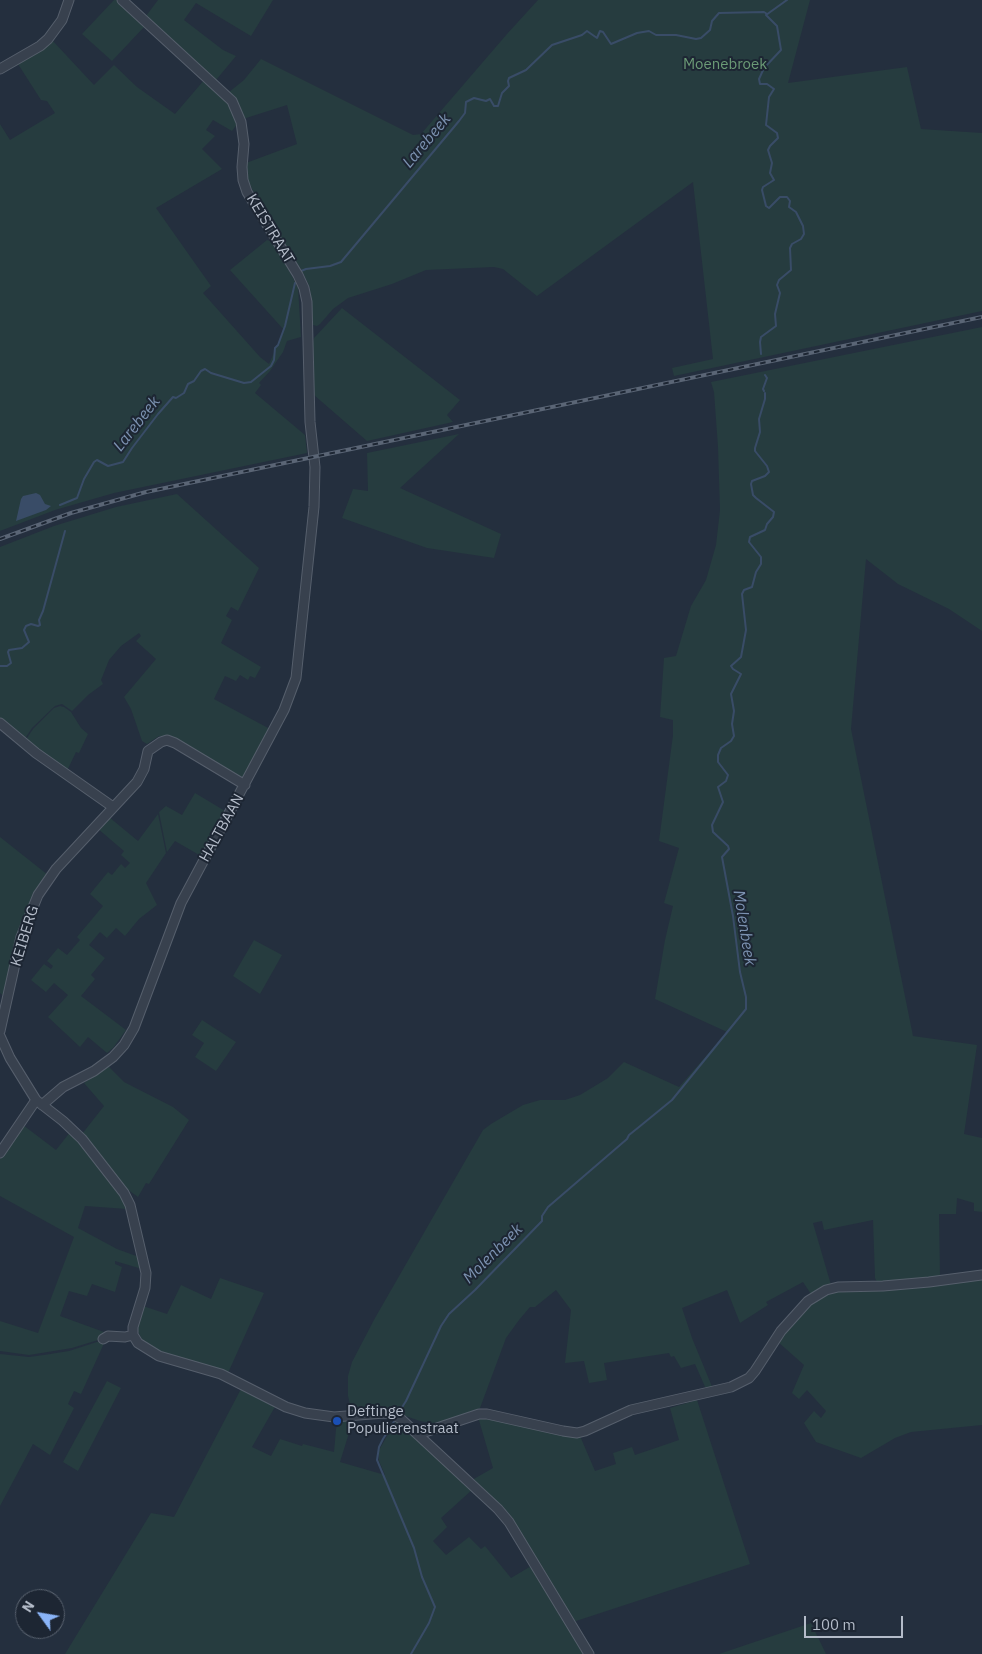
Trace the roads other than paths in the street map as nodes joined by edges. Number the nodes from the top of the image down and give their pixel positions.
1 (69, 0) edge
2 (122, 0) edge
3 (0, 69) edge
4 (314, 507) joint
5 (1, 726) edge
6 (245, 786) junction
7 (113, 807) junction
8 (0, 1031) edge
9 (0, 1036) edge
10 (39, 1102) junction
11 (0, 1153) edge
12 (982, 1275) edge
13 (133, 1335) junction
14 (103, 1339) dead end
15 (419, 1434) junction
16 (589, 1654) edge

1 - 3 street
2 - 4 street, KEISTRAAT
4 - 6 street, HALTBAAN
5 - 7 street
6 - 7 street, KEIBERG
6 - 10 street, HALTBAAN
7 - 8 street, KEIBERG
9 - 10 street
10 - 11 street, HALTBAAN
10 - 13 street
12 - 15 street
13 - 14 street
13 - 15 street
15 - 16 street

